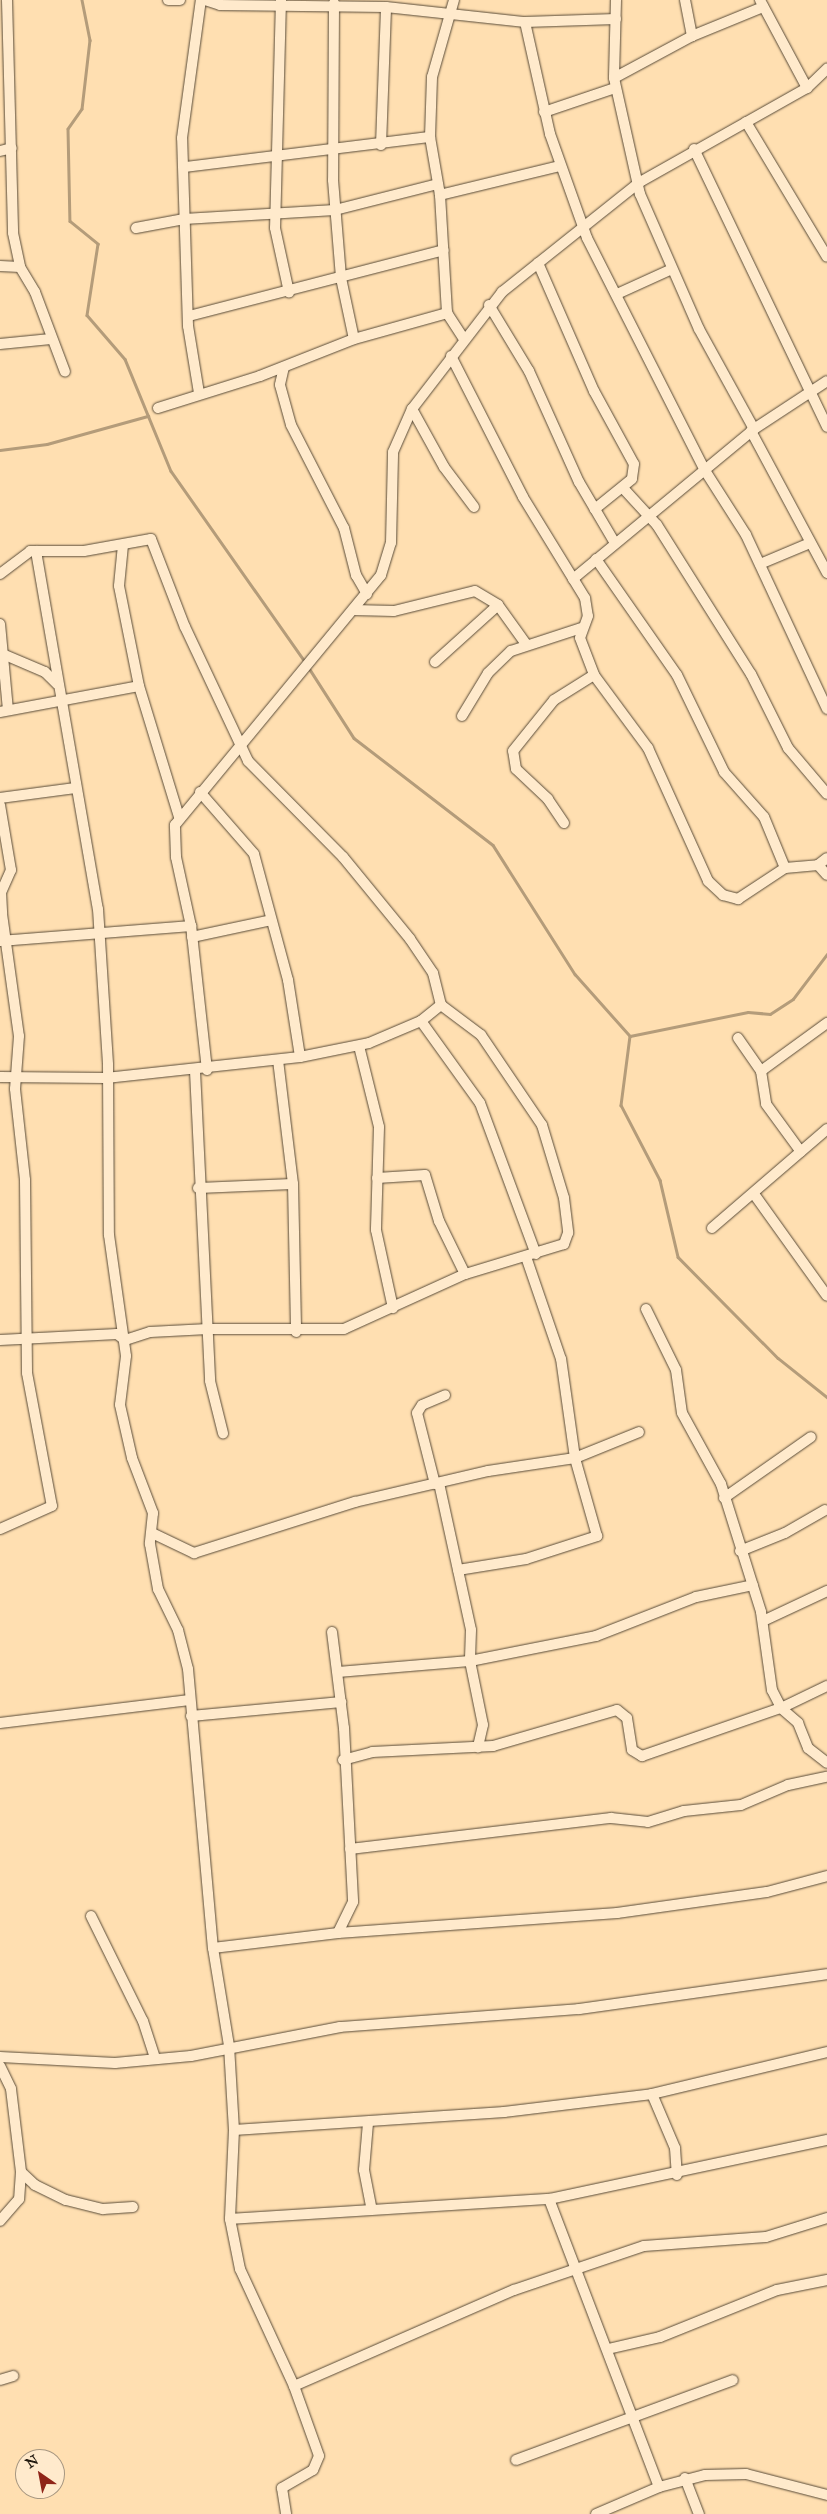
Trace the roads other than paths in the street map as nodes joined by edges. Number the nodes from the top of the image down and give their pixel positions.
1 (7, 0) edge
2 (168, 0) edge
3 (180, 0) edge
4 (201, 0) edge
5 (205, 0) edge
6 (454, 0) edge
7 (616, 0) edge
8 (685, 0) edge
9 (281, 2) edge
10 (334, 4) edge
11 (762, 4) edge
12 (386, 7) junction
13 (450, 13) junction
14 (616, 19) junction
15 (525, 22) junction
16 (692, 36) junction
17 (3, 70) edge
18 (825, 76) edge
19 (614, 83) junction
20 (807, 88) junction
21 (544, 112) junction
22 (746, 122) junction
23 (430, 137) junction
24 (381, 145) junction
25 (12, 148) junction
26 (694, 149) junction
27 (0, 151) edge
28 (333, 152) junction
29 (275, 155) junction
30 (560, 166) junction
31 (185, 167) junction
32 (640, 182) junction
33 (438, 184) junction
34 (440, 195) junction
35 (335, 210) junction
36 (276, 212) junction
37 (184, 219) junction
38 (584, 227) junction
39 (136, 228) dead end
40 (444, 250) junction
41 (827, 257) edge
42 (538, 263) junction
43 (0, 266) edge
44 (20, 267) junction
45 (670, 270) junction
46 (341, 278) junction
47 (289, 292) junction
48 (617, 294) junction
49 (490, 305) junction
50 (447, 313) junction
51 (190, 316) junction
52 (51, 339) junction
53 (354, 339) junction
54 (464, 339) junction
55 (0, 344) edge
56 (452, 356) junction
57 (284, 367) junction
58 (64, 372) dead end
59 (827, 381) edge
60 (199, 393) junction
61 (809, 393) junction
62 (158, 408) dead end
63 (412, 409) junction
64 (827, 427) edge
65 (753, 430) junction
66 (704, 469) junction
67 (624, 488) junction
68 (474, 507) dead end
69 (595, 509) junction
70 (648, 518) junction
71 (810, 543) junction
72 (615, 544) junction
73 (123, 545) junction
74 (36, 551) junction
75 (596, 560) junction
76 (760, 564) junction
77 (827, 573) edge
78 (0, 574) edge
79 (573, 579) junction
80 (367, 594) junction
81 (498, 605) junction
82 (353, 610) junction
83 (0, 624) edge
84 (581, 628) junction
85 (526, 644) junction
86 (5, 655) junction
87 (435, 662) dead end
88 (594, 676) junction
89 (57, 684) junction
90 (139, 686) junction
91 (60, 703) junction
92 (827, 709) edge
93 (4, 711) edge
94 (462, 716) dead end
95 (240, 744) junction
96 (75, 788) junction
97 (200, 792) junction
98 (827, 794) edge
99 (0, 798) edge
100 (0, 805) edge
101 (179, 817) junction
102 (564, 823) dead end
103 (823, 862) edge
104 (785, 868) junction
105 (827, 875) edge
106 (271, 920) junction
107 (191, 926) junction
108 (97, 937) junction
109 (192, 937) junction
110 (4, 941) edge
111 (441, 1005) junction
112 (421, 1021) junction
113 (827, 1023) edge
114 (738, 1038) dead end
115 (359, 1046) junction
116 (300, 1056) junction
117 (278, 1060) junction
118 (207, 1070) junction
119 (195, 1071) junction
120 (761, 1071) junction
121 (19, 1076) junction
122 (0, 1077) edge
123 (106, 1078) junction
124 (827, 1130) edge
125 (801, 1152) junction
126 (377, 1178) junction
127 (293, 1184) junction
128 (198, 1188) junction
129 (754, 1194) junction
130 (712, 1228) dead end
131 (536, 1254) junction
132 (526, 1257) junction
133 (465, 1274) junction
134 (827, 1296) edge
135 (393, 1308) junction
136 (646, 1309) dead end
137 (208, 1329) junction
138 (296, 1332) junction
139 (26, 1339) junction
140 (0, 1340) edge
141 (125, 1340) junction
142 (445, 1395) dead end
143 (639, 1432) dead end
144 (222, 1433) dead end
145 (811, 1437) dead end
146 (575, 1458) junction
147 (437, 1484) junction
148 (724, 1498) junction
149 (825, 1510) dead end
150 (0, 1529) edge
151 (152, 1533) junction
152 (740, 1551) junction
153 (458, 1570) junction
154 (753, 1585) junction
155 (827, 1591) edge
156 (763, 1620) junction
157 (332, 1632) dead end
158 (470, 1660) junction
159 (338, 1672) junction
160 (827, 1686) edge
161 (190, 1700) junction
162 (341, 1702) junction
163 (782, 1708) junction
164 (191, 1716) junction
165 (0, 1723) edge
166 (478, 1747) junction
167 (343, 1760) junction
168 (827, 1763) edge
169 (827, 1777) edge
170 (350, 1849) junction
171 (827, 1876) edge
172 (91, 1916) dead end
173 (338, 1933) junction
174 (213, 1948) junction
175 (827, 1974) edge
176 (229, 2046) junction
177 (827, 2052) edge
178 (0, 2057) edge
179 (155, 2059) junction
180 (0, 2066) edge
181 (652, 2094) junction
182 (368, 2123) junction
183 (234, 2130) junction
184 (827, 2140) edge
185 (21, 2172) junction
186 (677, 2175) junction
187 (549, 2198) junction
188 (133, 2207) dead end
189 (371, 2207) junction
190 (230, 2219) junction
191 (827, 2219) edge
192 (0, 2221) edge
193 (575, 2272) junction
194 (827, 2280) edge
195 (608, 2350) junction
196 (12, 2376) dead end
197 (0, 2380) edge
198 (733, 2380) dead end
199 (294, 2386) junction
200 (634, 2419) junction
201 (516, 2460) dead end
202 (685, 2478) junction
203 (659, 2487) junction
204 (827, 2495) edge
205 (286, 2514) edge
206 (596, 2514) edge
207 (699, 2514) edge

1 - 17 street
2 - 3 street
4 - 31 street
5 - 9 street
6 - 13 street
7 - 14 street
8 - 16 street
9 - 10 street
9 - 29 street
10 - 12 street
10 - 28 street
11 - 16 street
11 - 20 street
12 - 13 street
12 - 24 street
13 - 15 street
13 - 23 street
14 - 15 street
14 - 19 street
15 - 21 street
16 - 19 street
17 - 25 street
18 - 20 street
19 - 21 street
19 - 32 street
20 - 22 street
21 - 30 street
22 - 26 street
22 - 41 street
23 - 24 street
23 - 33 street
24 - 28 street
25 - 27 street
25 - 44 street
26 - 32 street
26 - 61 street
28 - 29 street
28 - 35 street
29 - 31 street
29 - 36 street
30 - 34 street
30 - 38 street
31 - 37 street
32 - 38 street
32 - 45 street
33 - 34 street
33 - 35 street
34 - 40 street
35 - 36 street
35 - 46 street
36 - 37 street
36 - 47 street
37 - 39 street
37 - 51 street
38 - 42 street
38 - 48 street
40 - 46 street
40 - 50 street
42 - 49 street
42 - 67 street
43 - 44 street
44 - 52 street
45 - 48 street
45 - 65 street
46 - 47 street
46 - 53 street
47 - 51 street
48 - 66 street
49 - 54 street
49 - 69 street
50 - 53 street
50 - 54 street
51 - 60 street
52 - 55 street
52 - 58 street
53 - 57 street
54 - 56 street
56 - 63 street
56 - 79 street
57 - 60 street
57 - 80 street
59 - 61 street
60 - 62 street
61 - 64 street
61 - 65 street
63 - 68 street
63 - 80 street
65 - 66 street
65 - 71 street
66 - 70 street
66 - 76 street
67 - 69 street
67 - 70 street
69 - 72 street
70 - 72 street
70 - 98 street
71 - 76 street
71 - 77 street
72 - 75 street
73 - 74 street
73 - 90 street
73 - 95 street
74 - 78 street
74 - 89 street
75 - 79 street
75 - 104 street
76 - 92 street
79 - 84 street
80 - 82 street
81 - 82 street
81 - 85 street
81 - 87 street
82 - 95 street
83 - 86 street
84 - 85 street
84 - 88 street
85 - 94 street
86 - 89 street
86 - 93 street
88 - 102 street
88 - 104 street
89 - 91 street
90 - 91 street
90 - 101 street
91 - 93 street
91 - 96 street
95 - 97 street
95 - 111 street
96 - 99 street
96 - 108 street
97 - 101 street
97 - 106 street
100 - 110 street
101 - 107 street
103 - 104 street
103 - 105 street
106 - 109 street
106 - 116 street
107 - 108 street
107 - 109 street
108 - 110 street
108 - 123 street
109 - 118 street
110 - 121 street
111 - 112 street
111 - 131 street
112 - 115 street
112 - 131 street
113 - 120 street
114 - 120 street
115 - 116 street
115 - 126 street
116 - 117 street
117 - 118 street
117 - 127 street
118 - 119 street
119 - 123 street
119 - 128 street
120 - 125 street
121 - 122 street
121 - 123 street
121 - 139 street
123 - 141 street
124 - 125 street
125 - 129 street
126 - 133 street
126 - 135 street
127 - 128 street
127 - 138 street
128 - 137 street
129 - 130 street
129 - 134 street
131 - 132 street
132 - 133 street
132 - 146 street
133 - 135 street
135 - 138 street
136 - 148 street
137 - 138 street
137 - 141 street
137 - 144 street
139 - 140 street
139 - 141 street
139 - 150 street
141 - 151 street
142 - 147 street
143 - 146 street
145 - 148 street
146 - 147 street
146 - 153 street
147 - 151 street
147 - 153 street
148 - 152 street
149 - 152 street
151 - 161 street
152 - 154 street
153 - 158 street
154 - 156 street
154 - 158 street
155 - 156 street
156 - 163 street
157 - 159 street
158 - 159 street
158 - 166 street
159 - 162 street
160 - 163 street
161 - 164 street
161 - 165 street
162 - 164 street
162 - 167 street
163 - 166 street
163 - 168 street
164 - 174 street
166 - 167 street
167 - 170 street
169 - 170 street
170 - 173 street
171 - 173 street
172 - 179 street
173 - 174 street
174 - 176 street
175 - 176 street
176 - 179 street
176 - 183 street
177 - 181 street
178 - 179 street
180 - 185 street
181 - 182 street
181 - 186 street
182 - 183 street
182 - 189 street
183 - 190 street
184 - 186 street
185 - 188 street
185 - 192 street
186 - 187 street
187 - 189 street
187 - 193 street
189 - 190 street
190 - 199 street
191 - 193 street
193 - 195 street
193 - 199 street
194 - 195 street
195 - 200 street
196 - 197 street
198 - 200 street
199 - 205 street
200 - 201 street
200 - 203 street
202 - 203 street
202 - 204 street
202 - 207 street
203 - 206 street

